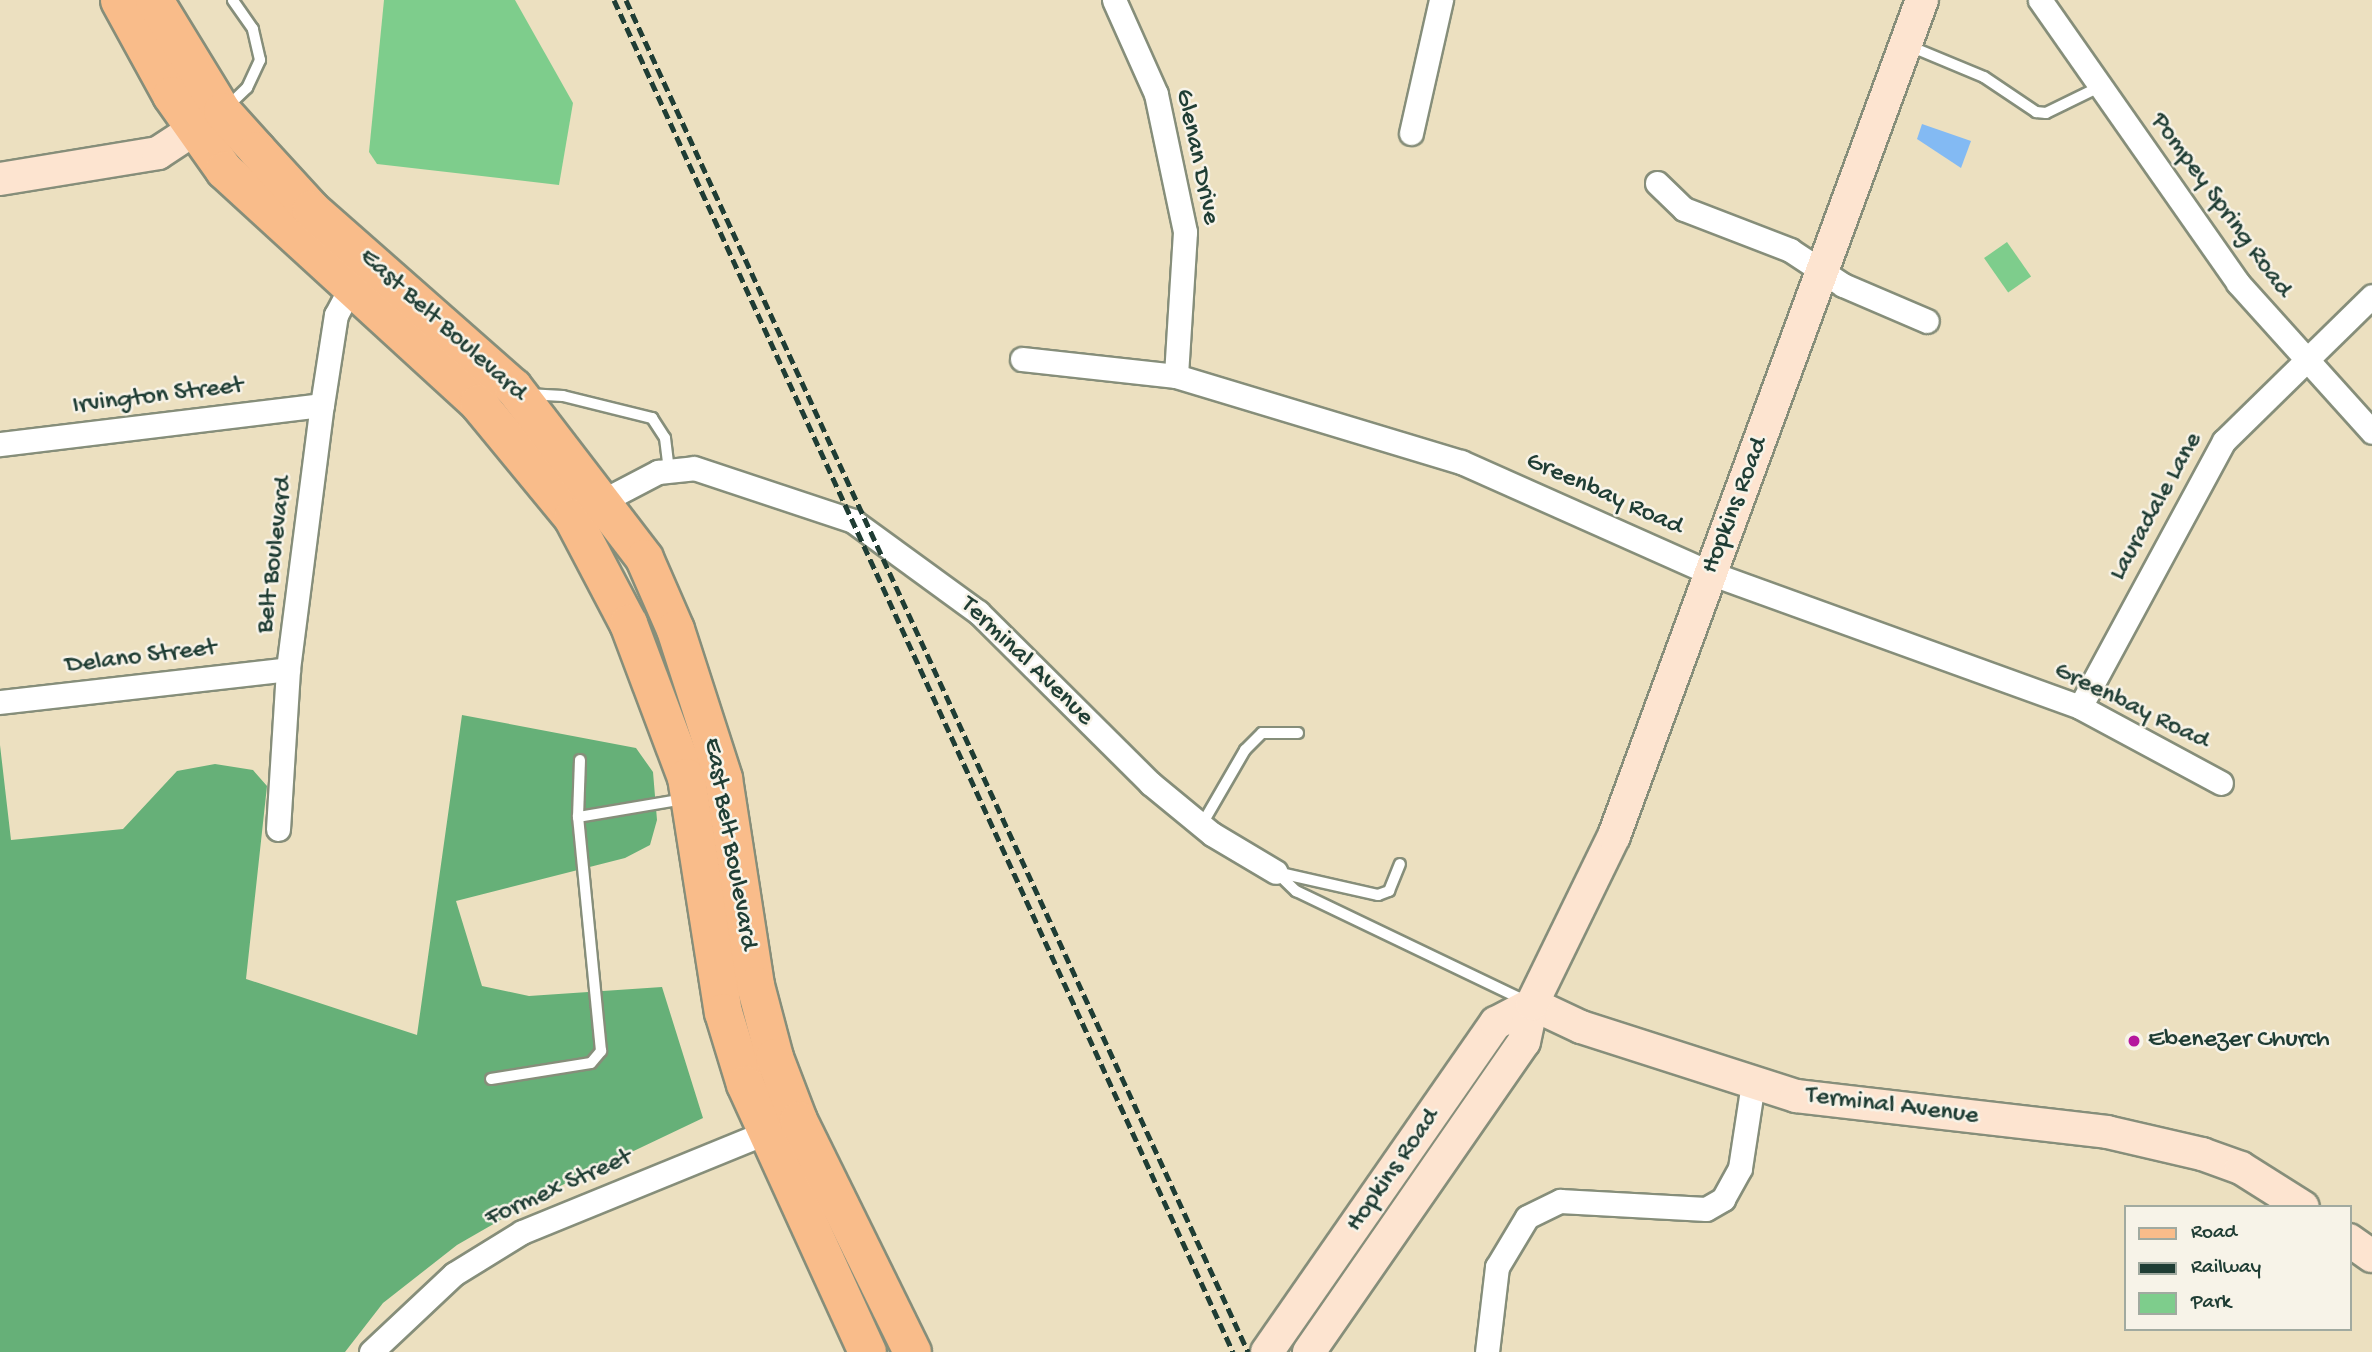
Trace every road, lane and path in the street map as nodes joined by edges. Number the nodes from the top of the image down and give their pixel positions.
1 (119, 0) edge
2 (154, 0) edge
3 (233, 0) edge
4 (1114, 0) edge
5 (1441, 0) edge
6 (1922, 0) edge
7 (2040, 0) edge
8 (1906, 45) junction
9 (2101, 86) junction
10 (209, 121) junction
11 (1411, 133) dead end
12 (0, 179) edge
13 (1657, 183) dead end
14 (1823, 270) junction
15 (349, 291) junction
16 (2372, 296) edge
17 (1927, 321) dead end
18 (1022, 359) dead end
19 (2304, 363) junction
20 (1176, 376) junction
21 (520, 394) junction
22 (322, 405) junction
23 (2372, 432) edge
24 (0, 444) edge
25 (669, 471) junction
26 (605, 500) junction
27 (572, 517) junction
28 (1710, 573) junction
29 (288, 669) junction
30 (0, 702) edge
31 (2080, 707) junction
32 (1298, 733) dead end
33 (580, 760) dead end
34 (2221, 783) dead end
35 (690, 798) junction
36 (578, 817) junction
37 (1201, 826) junction
38 (278, 829) dead end
39 (1400, 864) dead end
40 (1276, 872) junction
41 (1532, 1004) junction
42 (491, 1079) dead end
43 (1753, 1083) junction
44 (798, 1120) junction
45 (763, 1134) junction
46 (2300, 1205) edge
47 (2351, 1241) edge
48 (2372, 1256) edge
49 (1312, 1349) edge
50 (371, 1352) edge
51 (867, 1352) edge
52 (912, 1352) edge
53 (1267, 1352) edge
54 (1487, 1352) edge

1 - 10 main road, East Belt Boulevard
2 - 10 main road, East Belt Boulevard
3 - 10 lane
4 - 20 street, Glenan Drive
5 - 11 street
6 - 8 main road, Hopkins Road
7 - 9 street, Pompey Spring Road
8 - 9 lane
8 - 14 main road, Hopkins Road
9 - 19 street, Pompey Spring Road
10 - 12 main road
10 - 15 main road, East Belt Boulevard
10 - 21 main road, East Belt Boulevard
13 - 14 street
14 - 17 street
14 - 28 main road, Hopkins Road
15 - 22 street, Belt Boulevard
15 - 27 main road, East Belt Boulevard
16 - 19 street, Lauradale Lane
18 - 20 street, Greenbay Road
19 - 23 street, Pompey Spring Road
19 - 31 street, Lauradale Lane
20 - 28 street, Greenbay Road
21 - 25 lane
21 - 26 main road, East Belt Boulevard
22 - 24 street, Irvington Street
22 - 29 street, Belt Boulevard
25 - 26 street, Terminal Avenue
25 - 37 street, Terminal Avenue
26 - 27 street, Terminal Avenue
26 - 44 main road, East Belt Boulevard
27 - 35 main road, East Belt Boulevard
28 - 31 street, Greenbay Road
28 - 41 main road, Hopkins Road
29 - 30 street, Delano Street
29 - 38 street, Belt Boulevard
31 - 34 street, Greenbay Road
32 - 37 lane
33 - 36 lane
35 - 36 lane
35 - 45 main road, East Belt Boulevard
36 - 42 lane
37 - 40 street, Terminal Avenue
39 - 40 lane
40 - 41 lane, Terminal Avenue
41 - 43 main road, Terminal Avenue
41 - 49 main road, Hopkins Road
41 - 53 main road, Hopkins Road
43 - 46 main road, Terminal Avenue
43 - 54 street
44 - 45 street, Formex Street
44 - 52 main road, East Belt Boulevard
45 - 50 street, Formex Street
45 - 51 main road, East Belt Boulevard
47 - 48 main road

